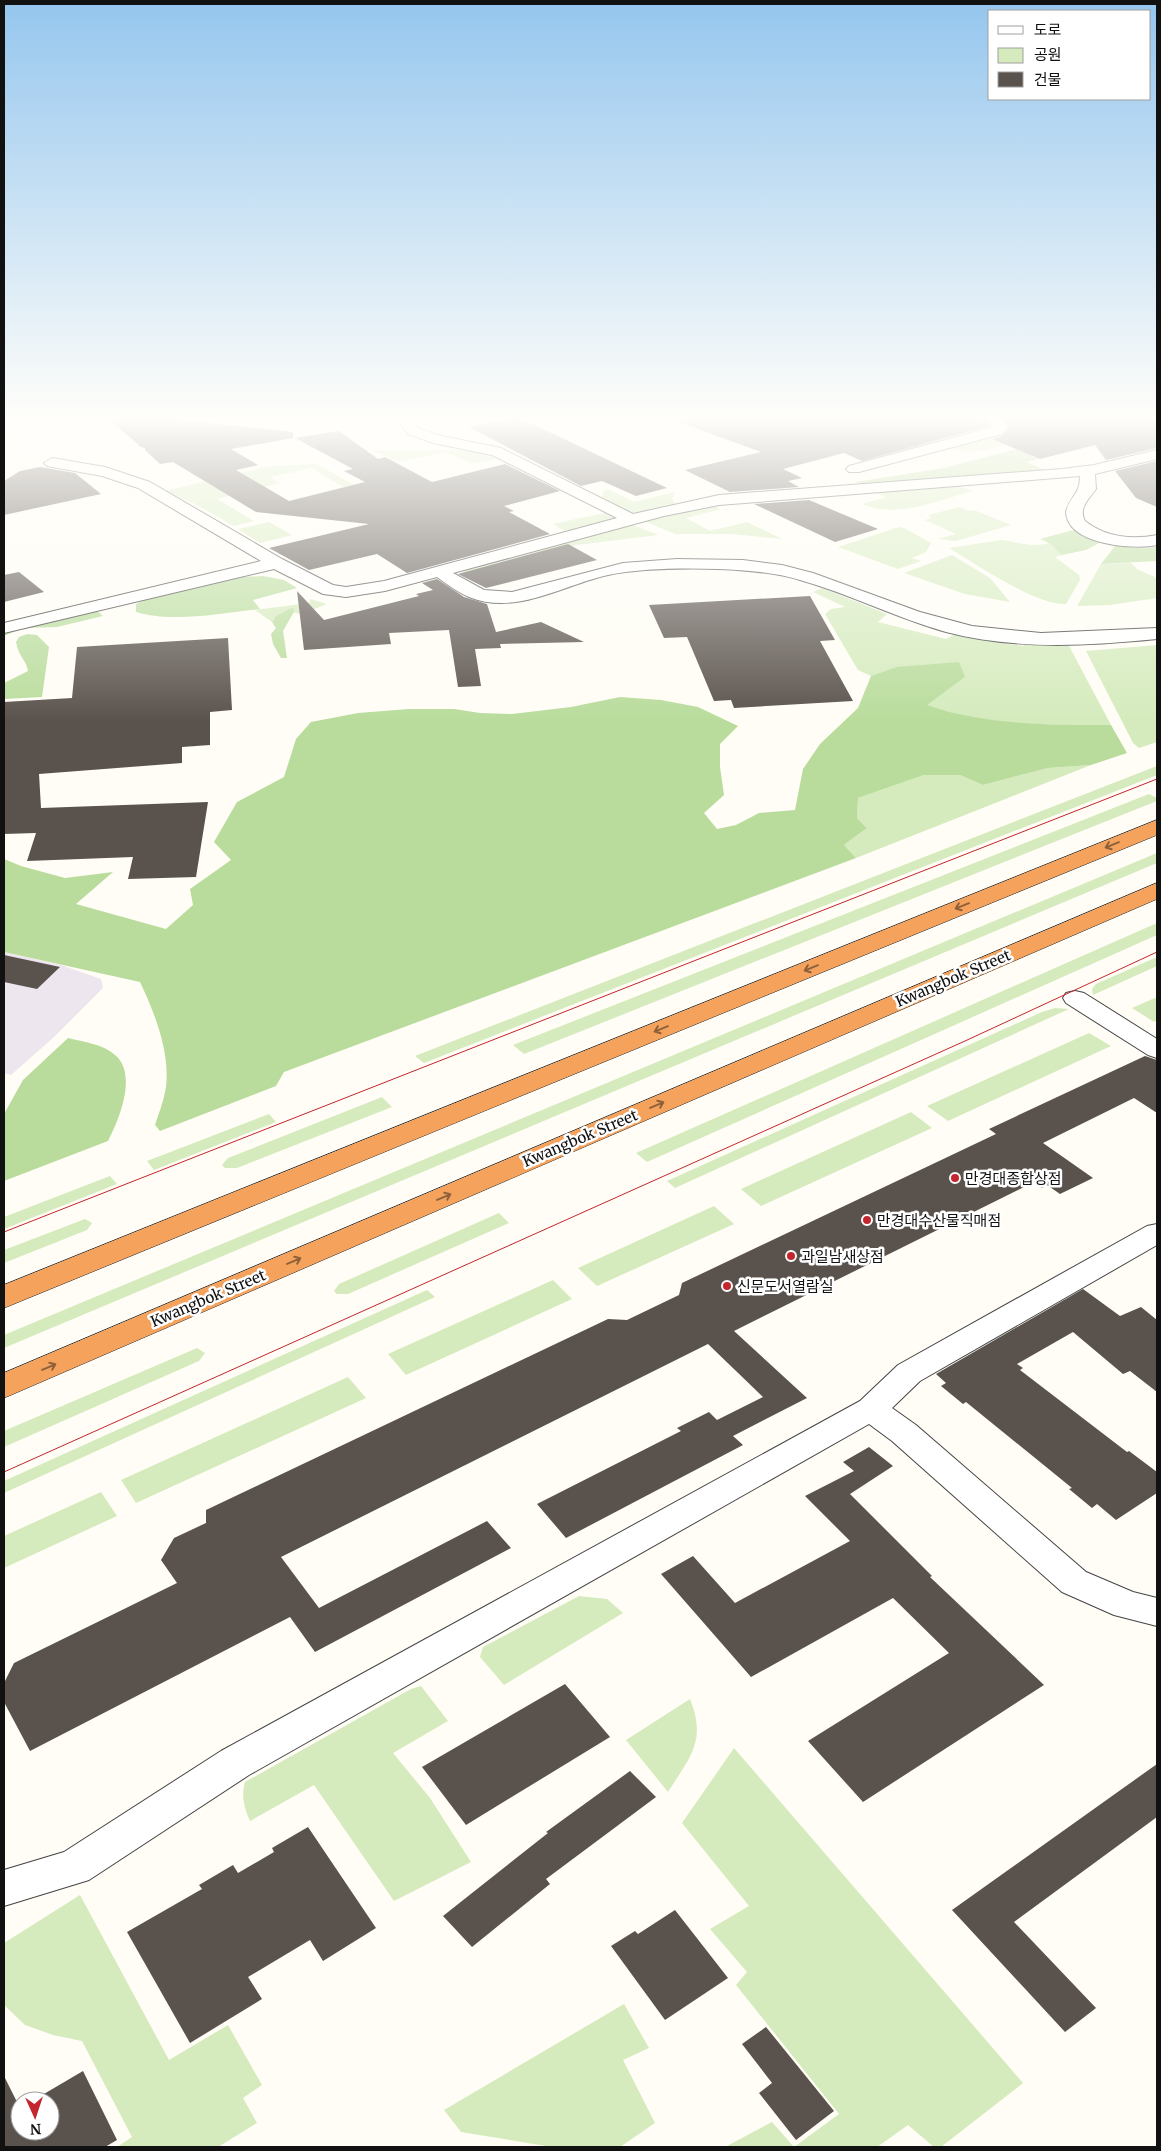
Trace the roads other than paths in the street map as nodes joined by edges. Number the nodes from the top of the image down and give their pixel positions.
1 (202, 519) edge
2 (630, 519) edge
3 (1076, 519) edge
4 (1157, 540) edge
5 (276, 563) junction
6 (438, 570) junction
7 (4, 628) edge
8 (1157, 634) edge
9 (1157, 827) edge
10 (1157, 890) edge
11 (1075, 998) dead end
12 (1157, 1050) edge
13 (1157, 1233) edge
14 (4, 1297) edge
15 (4, 1386) edge
16 (871, 1409) junction
17 (1157, 1612) edge
18 (4, 1888) edge

1 - 5 street
2 - 6 street
3 - 4 street
5 - 6 street
5 - 7 street
6 - 8 street
9 -> 14 highway
15 -> 10 highway, Kwangbok Street
11 - 12 street
13 - 16 street
16 - 17 street
16 - 18 street

